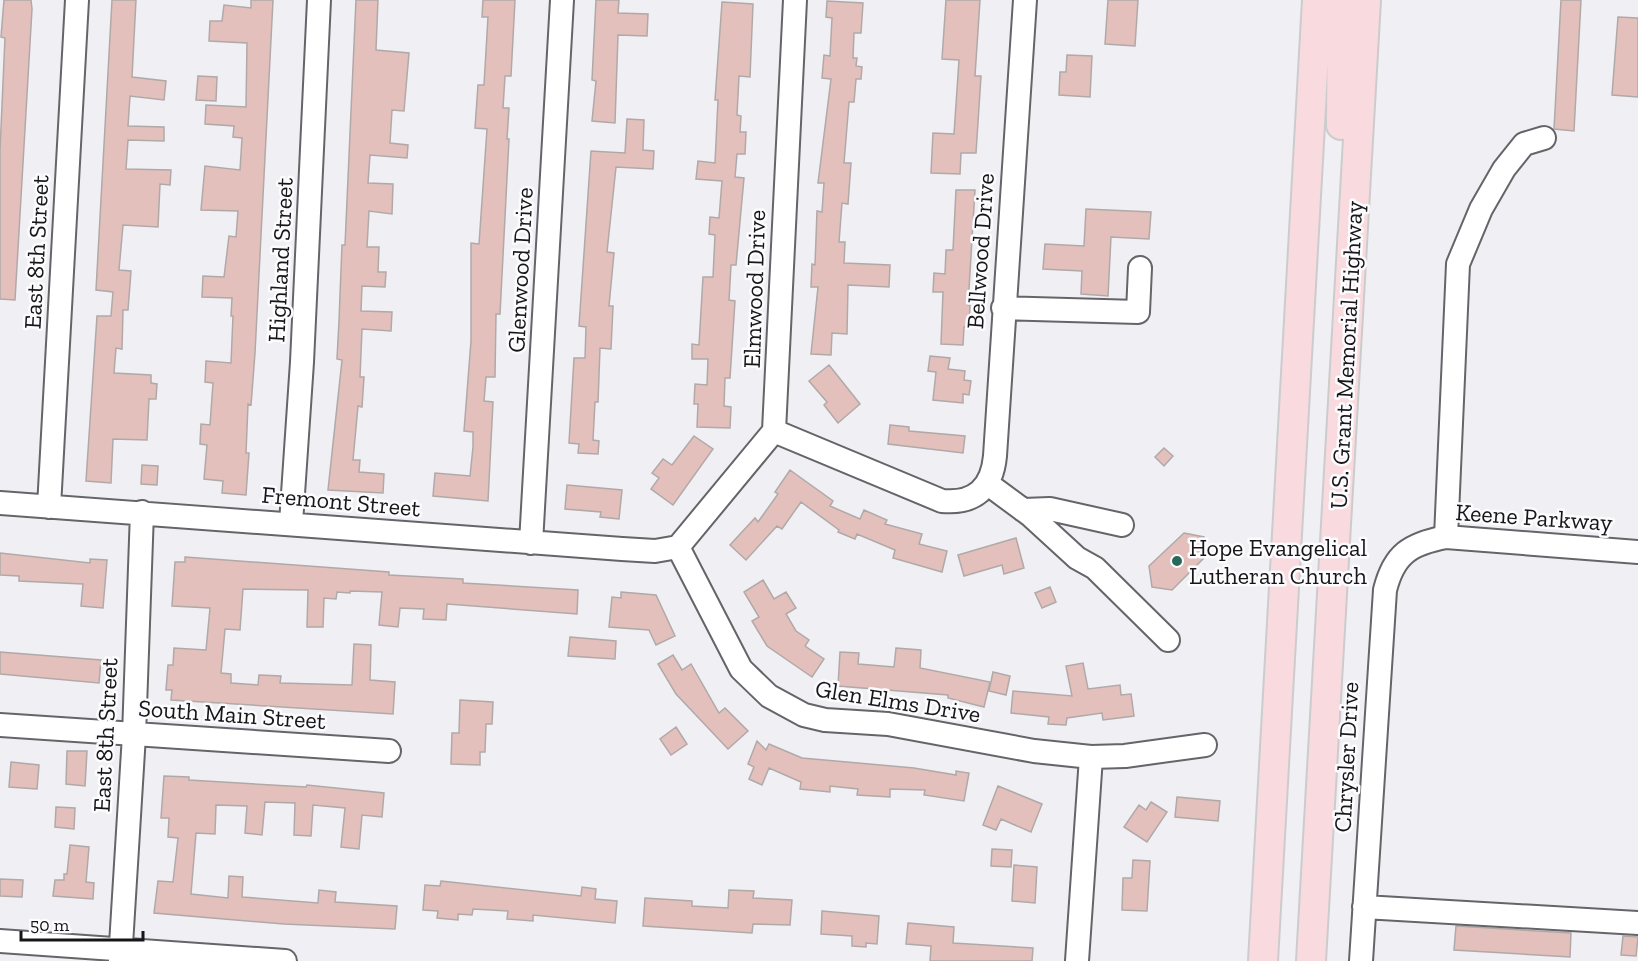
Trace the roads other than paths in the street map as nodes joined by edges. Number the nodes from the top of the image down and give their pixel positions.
1 (77, 0) edge
2 (319, 0) edge
3 (562, 0) edge
4 (795, 0) edge
5 (1025, 0) edge
6 (1317, 0) edge
7 (1342, 0) edge
8 (1366, 0) edge
9 (1544, 138) dead end
10 (1140, 268) dead end
11 (1003, 308) junction
12 (1346, 358) junction
13 (774, 431) junction
14 (981, 491) junction
15 (0, 503) edge
16 (49, 507) junction
17 (1023, 510) junction
18 (142, 512) junction
19 (291, 523) junction
20 (1122, 525) dead end
21 (1446, 537) junction
22 (531, 543) junction
23 (678, 547) junction
24 (1638, 552) edge
25 (1396, 559) joint
26 (1168, 640) dead end
27 (0, 725) edge
28 (134, 735) junction
29 (1205, 745) dead end
30 (389, 751) dead end
31 (1091, 757) junction
32 (1364, 907) junction
33 (1638, 923) edge
34 (0, 941) edge
35 (120, 955) edge
36 (285, 961) edge
37 (1077, 961) edge
38 (1263, 961) edge
39 (1311, 961) edge
40 (1361, 961) edge

1 - 16 street, East 8th Street
2 - 19 street, Highland Street
3 - 22 street, Glenwood Drive
4 - 13 street, Elmwood Drive
5 - 11 street, Bellwood Drive
6 - 38 main road, U.S. Grant Memorial Highway
7 - 12 main road
8 - 12 main road, U.S. Grant Memorial Highway
9 - 21 street
10 - 11 street
11 - 14 street, Bellwood Drive
12 - 39 main road, U.S. Grant Memorial Highway
13 - 14 street
13 - 23 street
14 - 17 street
15 - 16 street, Fremont Street
16 - 18 street, Fremont Street
17 - 20 street
17 - 26 street
18 - 19 street, Fremont Street
18 - 28 street, East 8th Street
19 - 22 street, Fremont Street
21 - 24 street, Keene Parkway
21 - 25 street, Keene Parkway
22 - 23 street, Fremont Street
23 - 31 street, Glen Elms Drive
25 - 32 street, Chrysler Drive
27 - 28 street, South Main Street
28 - 30 street, South Main Street
28 - 35 street, East 8th Street
29 - 31 street, Glen Elms Drive
31 - 37 street
32 - 33 street
32 - 40 street, Chrysler Drive
34 - 35 street
35 - 36 street

